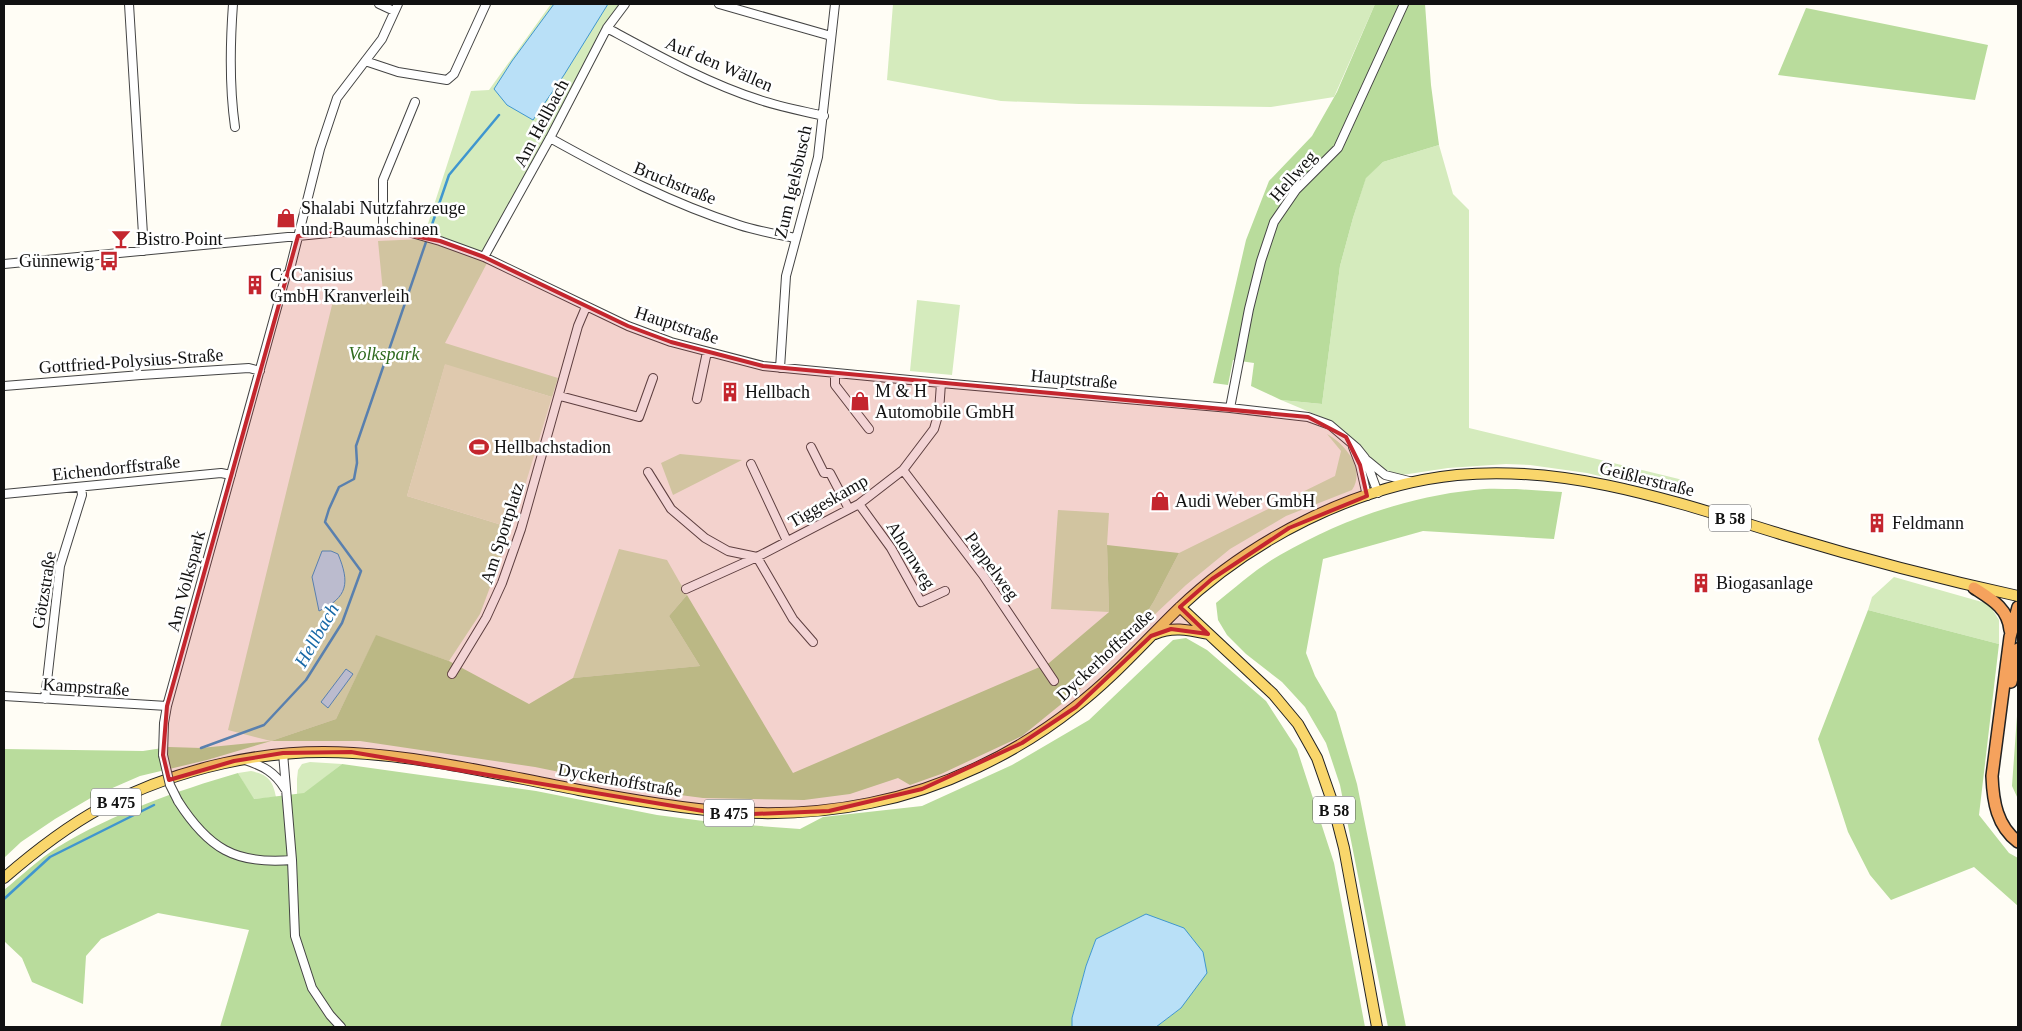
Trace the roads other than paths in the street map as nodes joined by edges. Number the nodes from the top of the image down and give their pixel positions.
1 (129, 4) edge
2 (233, 4) edge
3 (379, 4) edge
4 (486, 4) edge
5 (625, 4) edge
6 (719, 4) edge
7 (835, 4) edge
8 (1404, 4) edge
9 (396, 8) edge
10 (607, 28) junction
11 (831, 36) junction
12 (365, 61) junction
13 (415, 102) dead end
14 (824, 116) junction
15 (236, 127) dead end
16 (550, 138) junction
17 (383, 230) junction
18 (298, 236) junction
19 (795, 238) junction
20 (144, 250) junction
21 (484, 257) junction
22 (4, 264) edge
23 (586, 306) junction
24 (707, 352) junction
25 (780, 368) junction
26 (260, 371) junction
27 (835, 374) junction
28 (653, 378) dead end
29 (941, 383) junction
30 (4, 386) edge
31 (560, 396) junction
32 (697, 399) dead end
33 (1230, 408) junction
34 (869, 429) dead end
35 (1351, 443) junction
36 (811, 447) dead end
37 (1365, 458) junction
38 (751, 464) dead end
39 (903, 470) junction
40 (648, 472) dead end
41 (231, 475) junction
42 (1416, 482) junction
43 (81, 487) junction
44 (1378, 493) junction
45 (4, 494) edge
46 (1367, 496) junction
47 (859, 504) junction
48 (849, 509) junction
49 (787, 541) junction
50 (758, 557) junction
51 (1974, 588) junction
52 (686, 589) dead end
53 (945, 591) dead end
54 (2018, 596) edge
55 (1180, 607) junction
56 (2018, 607) edge
57 (1208, 634) junction
58 (1151, 636) junction
59 (2010, 637) junction
60 (812, 642) dead end
61 (2018, 649) edge
62 (452, 674) dead end
63 (1054, 681) dead end
64 (4, 696) edge
65 (45, 699) junction
66 (167, 706) junction
67 (283, 753) junction
68 (245, 760) junction
69 (286, 790) junction
70 (2018, 833) edge
71 (2018, 842) edge
72 (292, 860) junction
73 (4, 878) edge
74 (341, 1027) edge
75 (1377, 1027) edge

1 - 20 street
2 - 15 street
3 - 9 street
4 - 12 street
5 - 10 street, Am Hellbach
6 - 11 street
7 - 11 street, Zum Igelsbusch
8 - 33 street, Hellweg
9 - 12 street, Am Volkspark
10 - 14 street, Auf den Wällen
10 - 16 street, Am Hellbach
11 - 14 street, Zum Igelsbusch
12 - 18 street, Am Volkspark
13 - 17 street
14 - 19 street, Zum Igelsbusch
16 - 19 street, Bruchstraße
16 - 21 street, Am Hellbach
17 - 18 street, Hauptstraße
17 - 21 street, Hauptstraße
18 - 20 street, Hauptstraße
18 - 26 street, Am Volkspark
19 - 25 street, Zum Igelsbusch
20 - 22 street, Hauptstraße
21 - 23 street, Hauptstraße
23 - 24 street, Hauptstraße
23 - 31 street, Am Sportplatz
24 - 25 street, Hauptstraße
24 - 32 street
25 - 27 street, Hauptstraße
26 - 30 street, Gottfried-Polysius-Straße
26 - 41 street, Am Volkspark
27 - 29 street, Hauptstraße
27 - 34 street
28 - 31 street
29 - 33 street, Hauptstraße
29 - 39 street, Tiggeskamp
31 - 62 street, Am Sportplatz
33 - 35 street, Hauptstraße
35 - 37 street, Hauptstraße
35 - 46 street, Hauptstraße
36 - 48 street
37 - 42 street
37 - 44 street, Hauptstraße
38 - 49 street
39 - 47 street, Tiggeskamp
39 - 63 street, Pappelweg
40 - 50 street
41 - 43 street, Eichendorffstraße
41 - 66 street, Am Volkspark
42 - 44 main road, Geißlerstraße / B 58
42 - 51 main road, Geißlerstraße / B 58
43 - 45 street, Eichendorffstraße
43 - 65 street, Götzstraße
44 - 46 main road, Dyckerhoffstraße / B 58
46 - 55 main road, Dyckerhoffstraße / B 58
47 - 48 street, Tiggeskamp
47 - 53 street, Ahornweg
48 - 49 street, Tiggeskamp
49 - 50 street, Tiggeskamp
50 - 52 street, Tiggeskamp
50 - 60 street
51 - 54 main road, Geißlerstraße / B 58
51 - 59 highway
55 - 57 main road, B 58
55 - 58 main road, Dyckerhoffstraße / B 475
56 - 59 highway
57 - 58 main road
57 - 75 main road, B 58
58 - 67 main road, Dyckerhoffstraße / B 475
59 - 71 highway
61 - 70 highway
64 - 65 street, Kampstraße
65 - 66 street, Kampstraße
66 - 72 street, Am Volkspark, bridge
67 - 68 main road, Dyckerhoffstraße / B 475
67 - 69 street
68 - 69 street
68 - 73 main road, Dyckerhoffstraße / B 475
69 - 72 street
72 - 74 street

